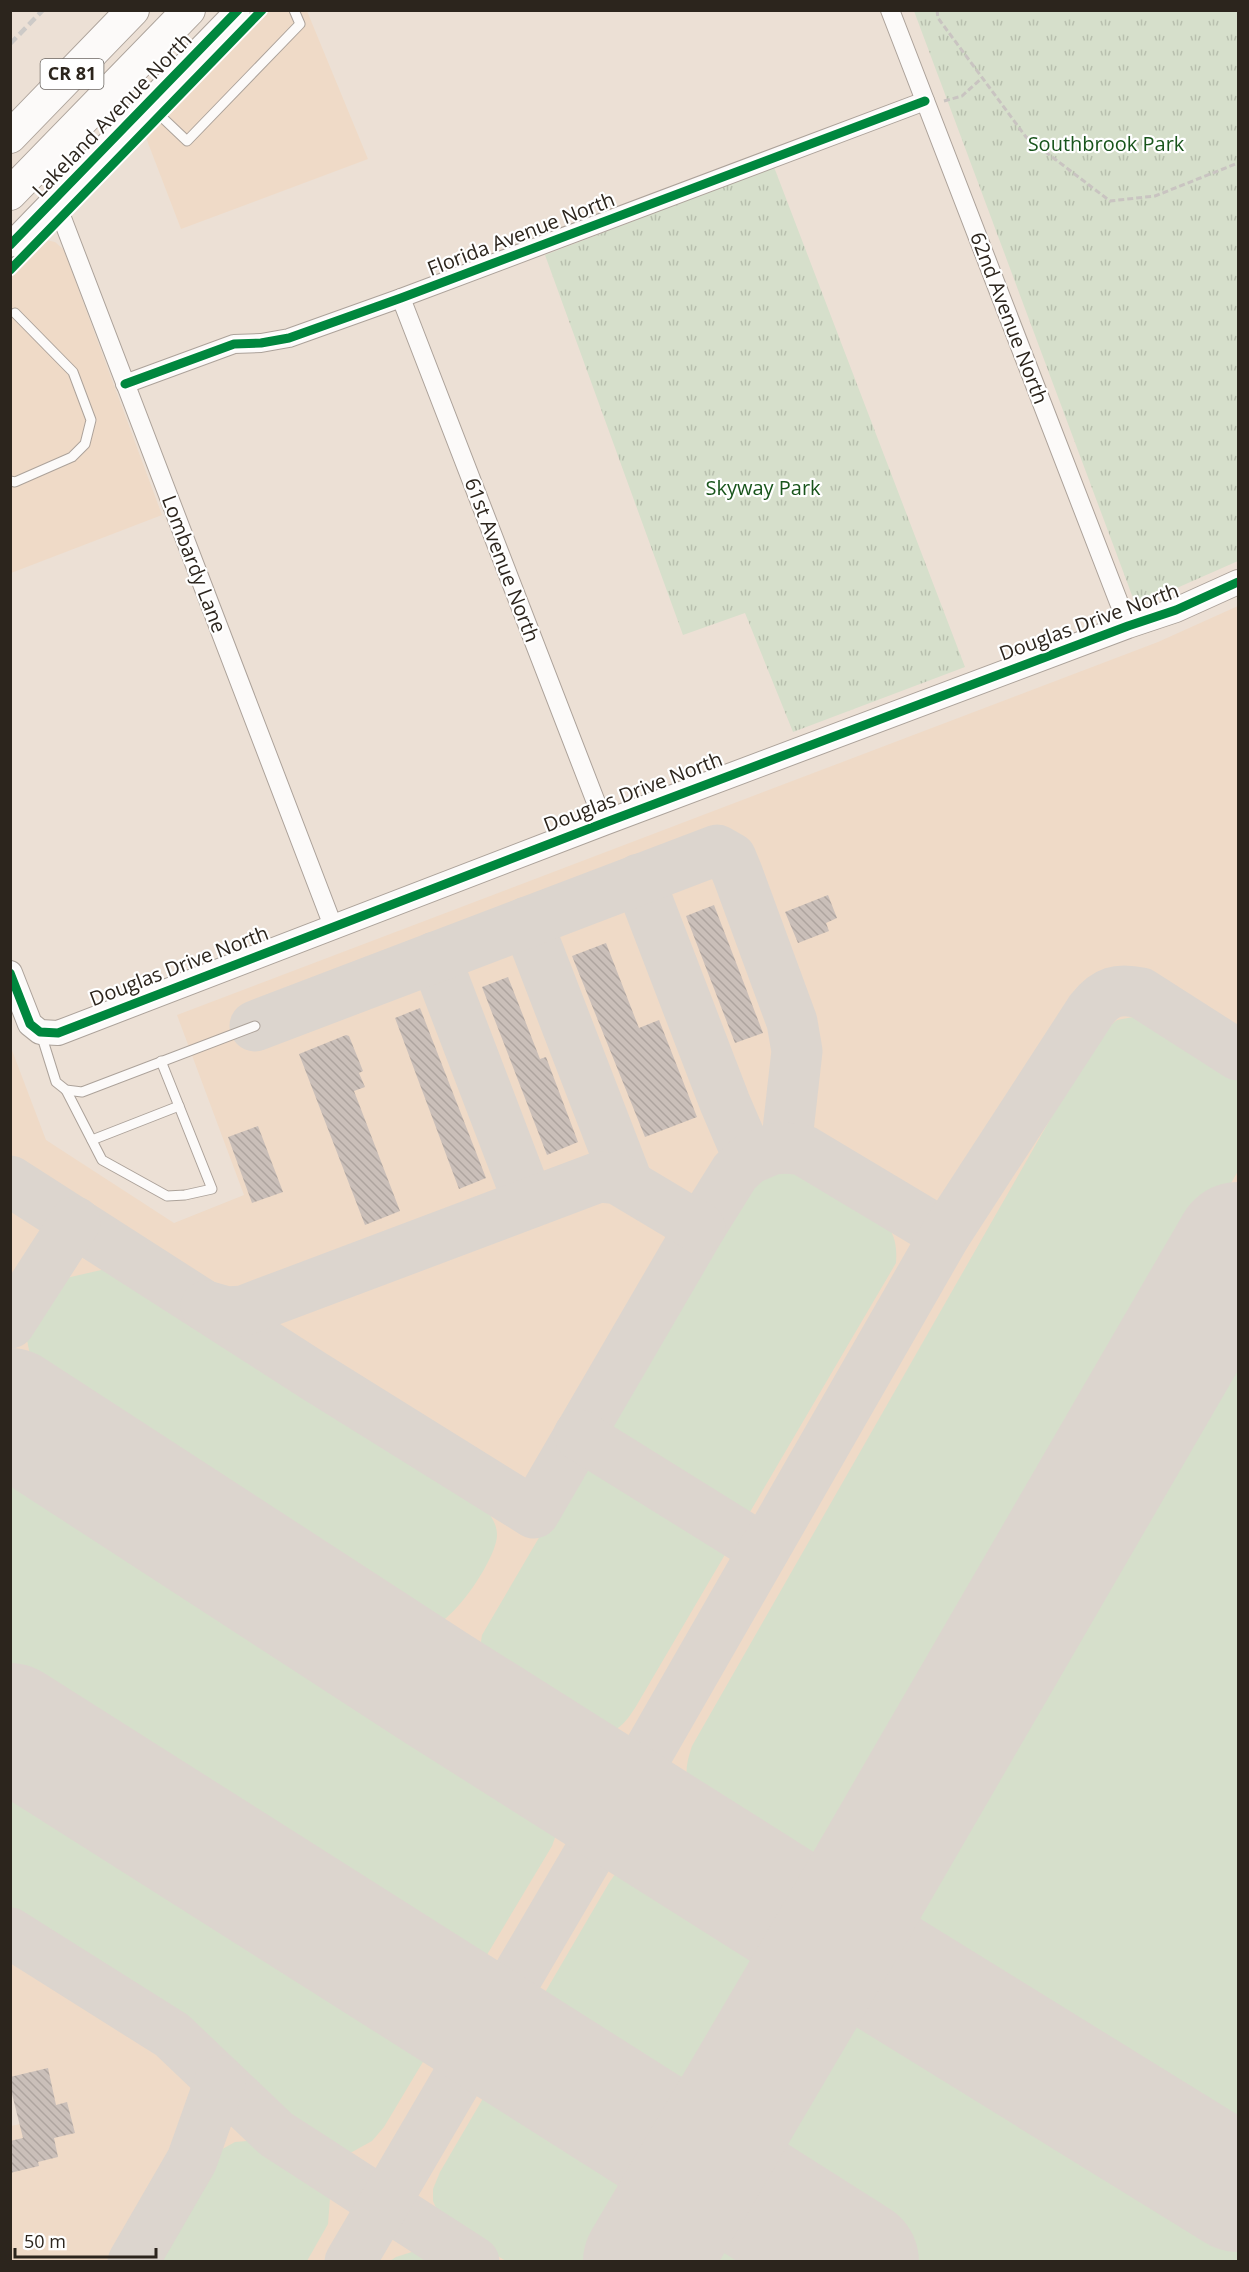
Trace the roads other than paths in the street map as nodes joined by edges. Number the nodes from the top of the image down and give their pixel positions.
1 (133, 10) edge
2 (189, 10) edge
3 (238, 10) edge
4 (294, 10) edge
5 (890, 10) edge
6 (925, 101) junction
7 (148, 104) junction
8 (10, 137) edge
9 (10, 194) edge
10 (50, 205) junction
11 (10, 245) edge
12 (401, 298) junction
13 (12, 313) edge
14 (125, 384) junction
15 (10, 482) edge
16 (1239, 582) edge
17 (1128, 626) junction
18 (604, 822) junction
19 (333, 926) junction
20 (10, 973) edge
21 (255, 1026) dead end
22 (40, 1032) junction
23 (162, 1061) junction
24 (66, 1090) junction
25 (179, 1106) junction
26 (92, 1140) junction

1 - 8 highway, CR 81
2 - 9 highway, CR 81
3 - 7 street, Lakeland Avenue North
4 - 7 lane
5 - 6 street, 62nd Avenue North
6 - 12 street, Florida Avenue North
6 - 17 street, 62nd Avenue North
7 - 10 street, Lakeland Avenue North
10 - 11 street, Lakeland Avenue North
10 - 14 street, Lombardy Lane
12 - 14 street, Florida Avenue North
12 - 18 street, 61st Avenue North
13 - 15 lane
14 - 19 street, Lombardy Lane
16 - 17 street, Douglas Drive North
17 - 18 street, Douglas Drive North
18 - 19 street, Douglas Drive North
19 - 22 street, Douglas Drive North
20 - 22 street
21 - 23 lane
22 - 24 lane
23 - 24 lane
23 - 25 lane
24 - 26 lane
25 - 26 lane
25 - 26 lane

